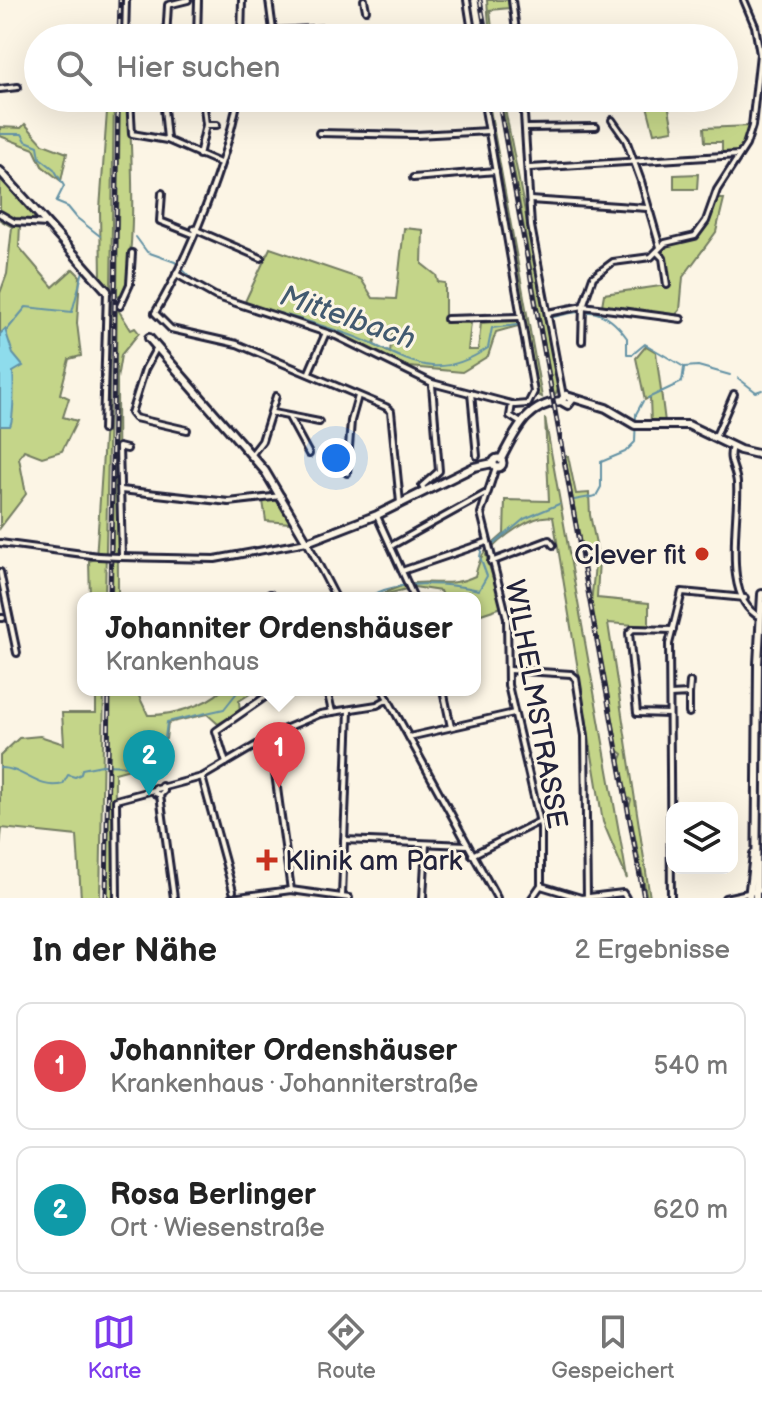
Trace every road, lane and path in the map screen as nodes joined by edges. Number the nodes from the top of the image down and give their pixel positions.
1 (126, 0) edge
2 (188, 0) edge
3 (198, 0) edge
4 (242, 0) edge
5 (269, 0) edge
6 (364, 0) edge
7 (467, 0) edge
8 (512, 0) edge
9 (744, 0) edge
10 (366, 10) dead end
11 (125, 24) edge
12 (167, 24) edge
13 (197, 24) edge
14 (241, 24) edge
15 (273, 24) edge
16 (471, 24) edge
17 (515, 24) edge
18 (18, 87) dead end
19 (0, 89) edge
20 (131, 112) edge
21 (164, 112) edge
22 (205, 112) edge
23 (234, 112) edge
24 (486, 112) edge
25 (525, 112) edge
26 (612, 120) dead end
27 (206, 125) junction
28 (217, 125) dead end
29 (596, 127) dead end
30 (526, 128) junction
31 (489, 131) junction
32 (319, 133) dead end
33 (167, 140) junction
34 (739, 155) junction
35 (199, 156) junction
36 (633, 161) junction
37 (220, 163) junction
38 (530, 168) junction
39 (0, 171) edge
40 (496, 171) junction
41 (413, 178) dead end
42 (162, 193) dead end
43 (530, 200) junction
44 (648, 208) junction
45 (0, 214) edge
46 (47, 224) junction
47 (194, 232) junction
48 (658, 250) junction
49 (132, 253) dead end
50 (261, 258) dead end
51 (177, 271) junction
52 (667, 285) dead end
53 (107, 291) joint
54 (120, 306) dead end
55 (583, 308) junction
56 (548, 313) junction
57 (521, 317) junction
58 (447, 319) dead end
59 (681, 319) dead end
60 (325, 335) junction
61 (149, 338) dead end
62 (582, 341) dead end
63 (157, 347) junction
64 (309, 372) junction
65 (432, 383) junction
66 (471, 393) junction
67 (734, 394) dead end
68 (276, 396) dead end
69 (358, 396) junction
70 (566, 399) junction
71 (512, 404) junction
72 (273, 413) junction
73 (289, 417) junction
74 (319, 422) dead end
75 (521, 423) junction
76 (103, 430) dead end
77 (187, 430) dead end
78 (715, 438) junction
79 (732, 447) junction
80 (127, 449) dead end
81 (252, 454) junction
82 (309, 454) dead end
83 (762, 455) edge
84 (477, 456) dead end
85 (494, 465) junction
86 (347, 473) dead end
87 (121, 490) junction
88 (424, 490) junction
89 (485, 494) junction
90 (281, 496) junction
91 (400, 503) junction
92 (377, 515) junction
93 (307, 542) junction
94 (0, 543) edge
95 (487, 544) junction
96 (553, 545) dead end
97 (391, 546) junction
98 (120, 557) junction
99 (491, 559) junction
100 (402, 571) junction
101 (0, 572) edge
102 (332, 592) edge
103 (410, 592) edge
104 (762, 594) edge
105 (745, 598) junction
106 (760, 617) junction
107 (673, 630) junction
108 (17, 653) dead end
109 (508, 670) junction
110 (690, 682) dead end
111 (689, 694) junction
112 (670, 695) junction
113 (266, 696) edge
114 (328, 696) edge
115 (386, 696) edge
116 (444, 696) edge
117 (388, 699) junction
118 (349, 710) junction
119 (332, 712) junction
120 (514, 713) junction
121 (689, 713) dead end
122 (670, 714) junction
123 (451, 727) junction
124 (270, 737) junction
125 (409, 737) junction
126 (226, 764) junction
127 (202, 777) junction
128 (162, 786) junction
129 (155, 788) junction
130 (160, 795) junction
131 (540, 821) junction
132 (344, 840) junction
133 (426, 844) junction
134 (467, 845) junction
135 (472, 855) junction
136 (541, 885) junction
137 (291, 890) junction
138 (233, 891) dead end
139 (754, 894) edge
140 (342, 896) junction
141 (117, 898) edge
142 (174, 898) edge
143 (231, 898) edge
144 (349, 898) edge
145 (423, 898) edge
146 (497, 898) edge
147 (532, 898) edge
148 (586, 898) edge
149 (626, 898) edge
150 (671, 898) edge
151 (725, 898) edge

1 - 11 street
2 - 12 street
3 - 13 street
4 - 14 street
5 - 15 street
6 - 10 street
7 - 16 street
8 - 17 street
9 - 34 street
18 - 19 street
20 - 33 street
21 - 33 street
22 - 27 street
23 - 37 street
24 - 31 street
25 - 30 street
26 - 36 street
27 - 28 street
27 - 35 street
29 - 30 street
30 - 38 street
31 - 32 street
31 - 40 street
33 - 35 street
34 - 36 street
34 - 48 street
35 - 37 street
36 - 38 street
36 - 44 street
37 - 47 street
38 - 43 street
39 - 46 street
40 - 41 street
40 - 57 street
42 - 47 street
43 - 44 street
43 - 56 street
44 - 48 street
45 - 46 street
46 - 53 street
47 - 50 street
47 - 51 street
48 - 52 street
48 - 55 street
49 - 54 street
51 - 60 street
51 - 64 street
53 - 76 street
55 - 56 street
55 - 59 street
55 - 62 street
56 - 70 street
57 - 58 street
57 - 71 street
60 - 64 street
60 - 65 street
61 - 63 street
63 - 77 street
63 - 81 street
64 - 69 street
65 - 66 street
65 - 88 street
66 - 71 street
66 - 84 street
67 - 78 street
68 - 72 street
69 - 86 street
69 - 91 street
70 - 75 street
70 - 78 street
71 - 75 street
72 - 73 street
72 - 81 street
73 - 74 street
73 - 82 street
75 - 85 street
78 - 79 street
79 - 83 street
79 - 105 street
80 - 87 street
81 - 90 street
85 - 88 street
85 - 89 street
87 - 90 street
87 - 98 street
88 - 91 street
89 - 95 street, WILHELMSTRASSE
89 - 97 street
90 - 93 street
91 - 92 street
92 - 93 street
92 - 97 street
93 - 98 street
93 - 102 street
94 - 98 street, bridge
95 - 99 street, WILHELMSTRASSE
95 - 100 street
96 - 99 street, WILHELMSTRASSE
97 - 100 street
99 - 109 street, WILHELMSTRASSE
100 - 103 street
101 - 108 street
104 - 106 street
105 - 106 street
105 - 107 street
106 - 139 street
107 - 112 street
107 - 122 street
109 - 120 street, WILHELMSTRASSE
109 - 148 street
110 - 111 street
111 - 112 street
111 - 121 street
112 - 122 street
113 - 126 street
114 - 119 street
115 - 117 street
116 - 123 street
117 - 118 street
117 - 125 street
118 - 119 street
118 - 132 street
119 - 124 street
120 - 123 street
120 - 131 street, WILHELMSTRASSE
122 - 150 street
123 - 125 street
124 - 126 street
124 - 137 street
125 - 134 street
126 - 127 street
127 - 128 street
127 - 138 street
128 - 129 street
128 - 130 street
129 - 130 street
129 - 141 street
130 - 142 street
131 - 135 street
131 - 136 street, WILHELMSTRASSE
132 - 133 street
132 - 140 street
133 - 134 street
133 - 145 street
134 - 135 street
135 - 146 street
136 - 147 street
136 - 148 street
137 - 140 street
137 - 143 street
139 - 151 street
140 - 144 street
148 - 149 street

